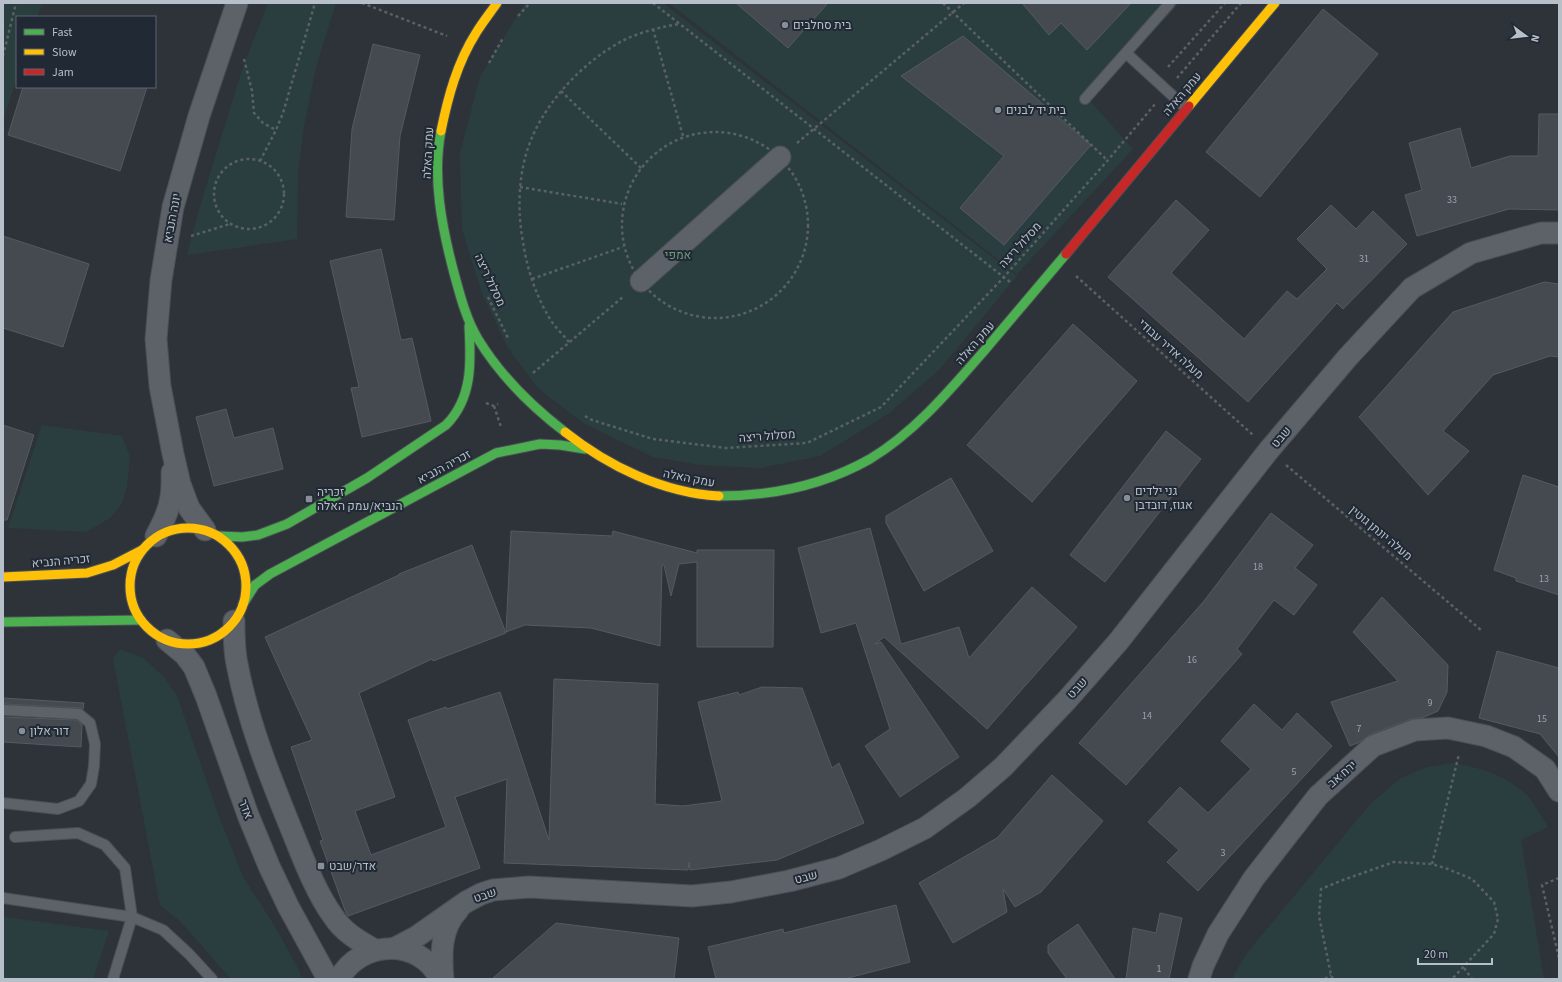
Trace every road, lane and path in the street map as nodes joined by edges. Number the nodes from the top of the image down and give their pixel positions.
1 (16, 3) edge
2 (237, 3) edge
3 (315, 3) edge
4 (362, 3) edge
5 (497, 3) edge
6 (530, 3) edge
7 (653, 3) edge
8 (943, 3) edge
9 (964, 3) edge
10 (1170, 3) edge
11 (1225, 3) edge
12 (1241, 3) edge
13 (1275, 3) edge
14 (953, 13) junction
15 (517, 18) dead end
16 (679, 23) junction
17 (653, 29) junction
18 (505, 36) dead end
19 (468, 44) junction
20 (1126, 52) junction
21 (242, 53) dead end
22 (3, 56) edge
23 (486, 68) dead end
24 (1156, 80) junction
25 (1167, 90) junction
26 (561, 91) junction
27 (1085, 99) dead end
28 (1186, 108) junction
29 (276, 130) junction
30 (815, 130) junction
31 (683, 136) dead end
32 (780, 157) dead end
33 (260, 160) junction
34 (1108, 160) junction
35 (642, 168) dead end
36 (1127, 179) junction
37 (520, 187) junction
38 (622, 204) dead end
39 (231, 224) junction
40 (1559, 234) edge
41 (166, 244) junction
42 (623, 247) dead end
43 (1060, 261) junction
44 (1004, 277) junction
45 (532, 278) junction
46 (635, 286) joint
47 (487, 296) dead end
48 (1029, 297) junction
49 (468, 315) junction
50 (569, 342) junction
51 (511, 343) dead end
52 (529, 377) dead end
53 (579, 412) dead end
54 (170, 441) junction
55 (590, 450) junction
56 (1269, 450) junction
57 (212, 533) junction
58 (149, 543) junction
59 (3, 577) edge
60 (238, 613) junction
61 (141, 620) junction
62 (3, 622) edge
63 (1481, 630) dead end
64 (167, 640) junction
65 (3, 710) edge
66 (1465, 731) junction
67 (1559, 791) edge
68 (3, 803) edge
69 (15, 837) dead end
70 (1432, 864) junction
71 (1559, 878) edge
72 (3, 898) edge
73 (466, 902) junction
74 (132, 917) junction
75 (385, 949) junction
76 (1559, 958) edge
77 (1464, 968) junction
78 (1331, 975) junction
79 (113, 979) edge
80 (212, 979) edge
81 (328, 979) edge
82 (339, 979) edge
83 (441, 979) edge
84 (1199, 979) edge
85 (1325, 979) edge
86 (1333, 979) edge
87 (1452, 979) edge
88 (1472, 979) edge

1 - 22 path
2 - 41 street, יונה הנביא
3 - 29 path
4 - 19 path
5 - 19 street, עמק האלה
6 - 15 path
7 - 16 path
8 - 14 path
9 - 14 path
10 - 20 lane
11 - 24 path
12 - 25 path, מסלול ריצה
13 - 28 street, עמק האלה
14 - 30 path
14 - 34 path
16 - 17 path
16 - 30 path
17 - 26 path
17 - 31 path
18 - 23 path
19 - 49 street, עמק האלה
20 - 24 lane
20 - 27 lane
21 - 29 path
24 - 25 lane
25 - 28 lane
25 - 34 path, מסלול ריצה
26 - 35 path
26 - 37 path
28 - 36 street, עמק האלה
29 - 33 path
30 - 44 path
32 - 46 street
33 - 39 path
33 - 39 path
34 - 36 path
34 - 44 path, מסלול ריצה
36 - 43 street, עמק האלה
37 - 38 path
37 - 45 path
39 - 41 path
40 - 56 street, שבט
41 - 54 street, יונה הנביא
42 - 45 path
43 - 48 street, עמק האלה
43 - 56 path, מעלה אדיר עבודי
44 - 48 path
44 - 53 path, מסלול ריצה
45 - 50 path
46 - 50 path
47 - 51 path, מסלול ריצה
48 - 55 street, עמק האלה
49 - 55 street
49 - 57 street
50 - 52 path
54 - 57 street, יונה הנביא
54 - 58 street, יונה הנביא
55 - 60 street, זכריה הנביא
56 - 63 path, מעלה יונתן גוטין
56 - 73 street, שבט
57 - 58 street
57 - 60 street
58 - 59 street, זכריה הנביא
58 - 61 street
60 - 64 street
60 - 75 street
61 - 62 street
61 - 64 street
64 - 81 street, אדר
65 - 68 lane
66 - 67 street, ירח אב
66 - 70 path
66 - 84 street, ירח אב
69 - 74 lane
70 - 77 path
70 - 78 path
71 - 76 path
72 - 74 lane
73 - 75 street, שבט
73 - 83 street, שבט
74 - 79 lane
74 - 80 lane
75 - 82 street, שבט
75 - 83 street
77 - 87 path
77 - 88 path
78 - 85 path
78 - 86 path

